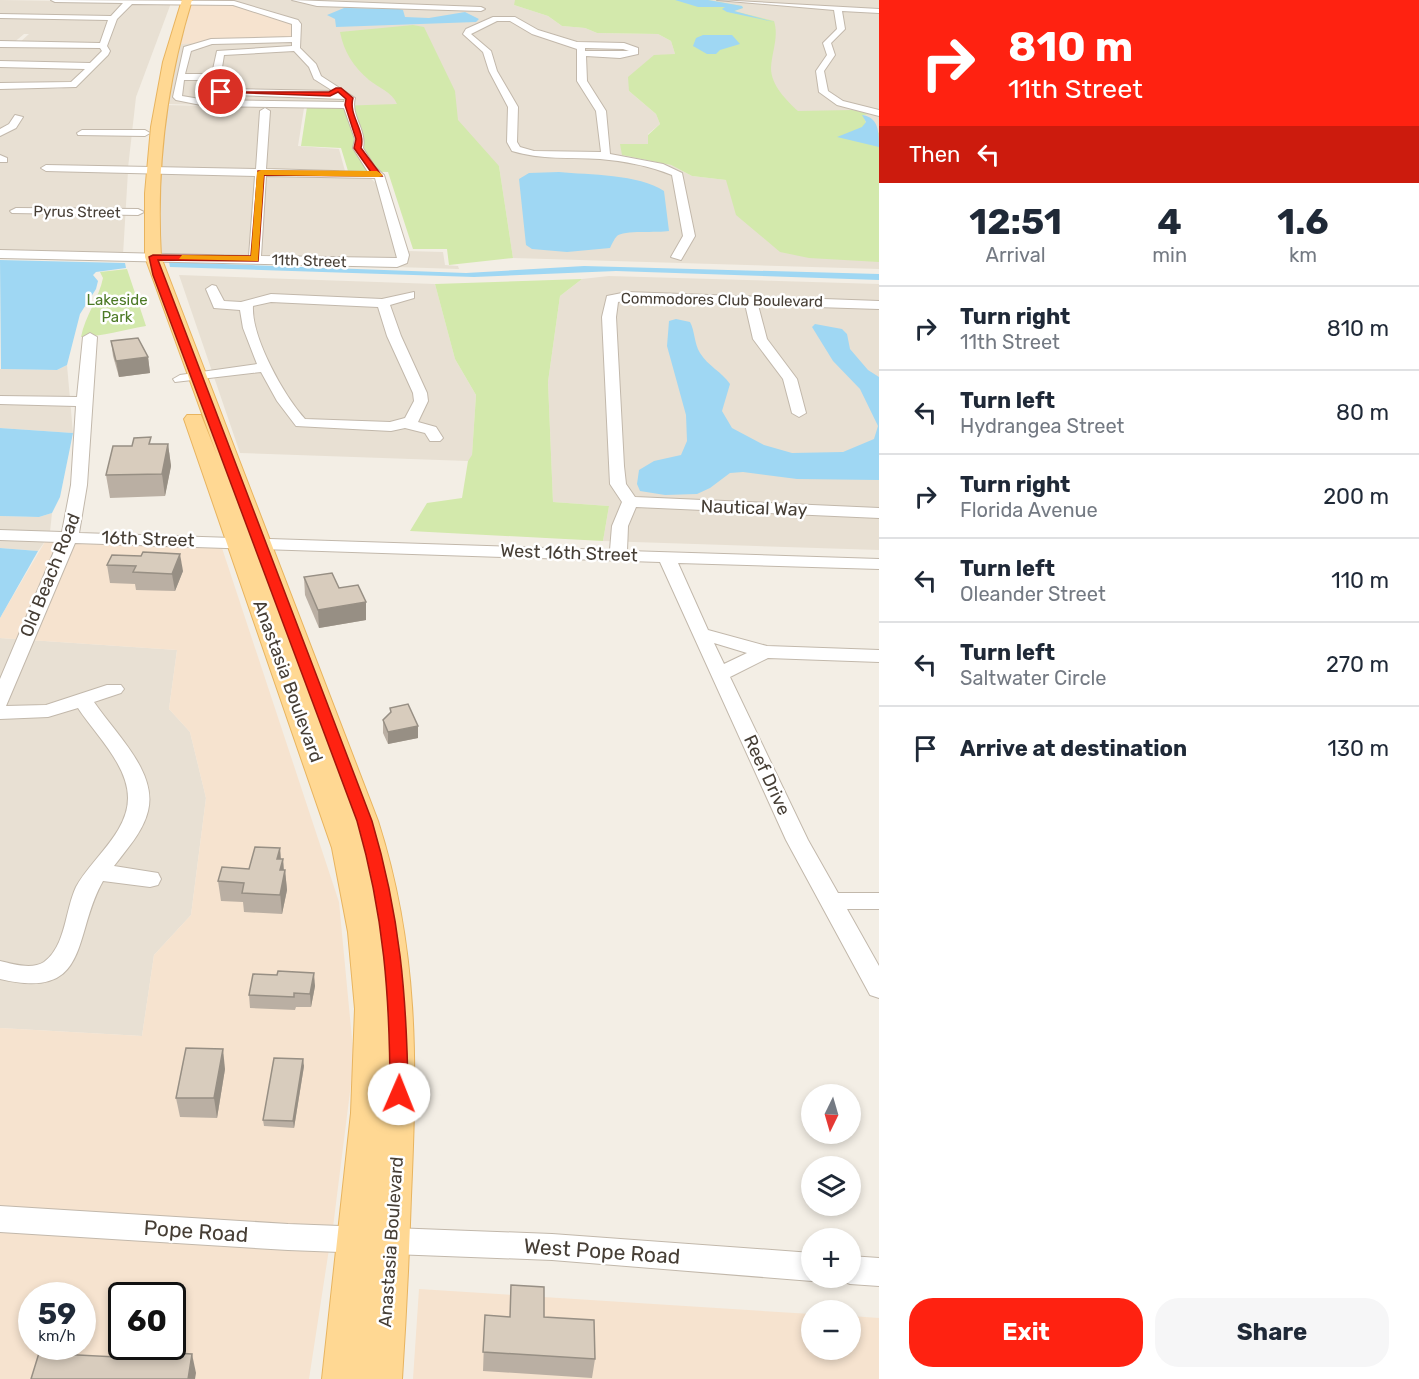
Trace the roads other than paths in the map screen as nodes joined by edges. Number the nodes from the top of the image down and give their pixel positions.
1 (55, 0) edge
2 (297, 0) edge
3 (721, 0) edge
4 (130, 1) edge
5 (183, 1) edge
6 (267, 1) edge
7 (429, 4) edge
8 (482, 4) edge
9 (244, 5) junction
10 (838, 10) junction
11 (879, 11) edge
12 (0, 16) edge
13 (113, 18) junction
14 (496, 19) junction
15 (26, 35) dead end
16 (0, 44) edge
17 (297, 44) junction
18 (15, 45) junction
19 (576, 45) junction
20 (103, 46) junction
21 (583, 54) junction
22 (0, 64) edge
23 (91, 66) junction
24 (181, 77) junction
25 (216, 77) junction
26 (0, 86) edge
27 (340, 96) junction
28 (597, 105) junction
29 (265, 111) dead end
30 (879, 113) edge
31 (18, 117) dead end
32 (604, 129) junction
33 (0, 133) edge
34 (82, 133) dead end
35 (145, 133) junction
36 (602, 156) junction
37 (46, 168) dead end
38 (148, 170) junction
39 (261, 172) junction
40 (379, 175) junction
41 (16, 211) dead end
42 (138, 212) junction
43 (0, 254) edge
44 (146, 257) junction
45 (677, 257) dead end
46 (255, 259) junction
47 (212, 289) dead end
48 (409, 295) dead end
49 (751, 300) junction
50 (383, 303) junction
51 (879, 305) edge
52 (245, 306) junction
53 (90, 337) dead end
54 (266, 367) junction
55 (188, 378) junction
56 (0, 400) edge
57 (84, 402) junction
58 (799, 413) dead end
59 (301, 423) junction
60 (408, 423) junction
61 (284, 434) dead end
62 (435, 438) dead end
63 (630, 502) junction
64 (879, 513) edge
65 (0, 535) edge
66 (69, 537) junction
67 (248, 542) junction
68 (618, 555) junction
69 (667, 556) junction
70 (879, 564) edge
71 (701, 634) junction
72 (766, 652) junction
73 (879, 656) edge
74 (720, 675) junction
75 (114, 689) dead end
76 (1, 694) edge
77 (83, 700) junction
78 (0, 713) edge
79 (96, 872) junction
80 (150, 879) dead end
81 (831, 901) junction
82 (879, 901) edge
83 (0, 970) edge
84 (879, 988) edge
85 (0, 1219) edge
86 (375, 1239) junction
87 (801, 1266) edge
88 (861, 1271) edge
89 (879, 1272) edge
90 (342, 1379) edge
91 (382, 1379) edge

1 - 4 street
2 - 7 street
3 - 10 street
4 - 5 street
4 - 13 street
5 - 9 street
5 - 35 main road, Anastasia Boulevard
5 - 38 main road, Anastasia Boulevard
6 - 9 street
7 - 8 street
8 - 14 street
9 - 17 street
10 - 11 street
10 - 30 street
12 - 13 street
13 - 20 street
14 - 19 street
14 - 36 street
15 - 18 street
16 - 18 street
17 - 24 street
17 - 25 street
17 - 27 street
18 - 20 street
19 - 21 street
19 - 21 street
20 - 23 street
21 - 28 street
22 - 23 street
23 - 26 street
24 - 25 street
24 - 27 street
25 - 27 street
27 - 40 street
28 - 32 street
28 - 32 street
29 - 39 street
31 - 33 street
32 - 36 street
34 - 35 street
35 - 38 main road, Anastasia Boulevard
36 - 45 street
37 - 38 street
38 - 39 street
38 - 42 main road, Anastasia Boulevard
38 - 44 main road, Anastasia Boulevard
39 - 40 street
39 - 46 street
40 - 46 street, 11th Street
41 - 42 street, Pyrus Street
42 - 44 main road, Anastasia Boulevard
43 - 44 street, 11th Street
44 - 46 street, 11th Street
44 - 55 main road, Anastasia Boulevard
47 - 52 street
48 - 50 street
49 - 51 street, Commodores Club Boulevard
49 - 58 street
49 - 63 street, Commodores Club Boulevard
50 - 52 street
50 - 60 street
52 - 54 street
53 - 57 street, Old Beach Road
54 - 55 street
54 - 59 street
55 - 67 main road, Anastasia Boulevard
56 - 57 street
57 - 66 street, Old Beach Road
59 - 60 street
59 - 61 street
60 - 62 street
63 - 64 street, Nautical Way
63 - 68 street
65 - 66 street, 16th Street
66 - 67 street, 16th Street
66 - 76 street, Old Beach Road
67 - 68 street, West 16th Street
67 - 86 main road, Anastasia Boulevard
68 - 69 street, West 16th Street
69 - 70 street, West 16th Street
69 - 71 street, Reef Drive
71 - 72 street
71 - 74 street, Reef Drive
72 - 73 street
72 - 74 street
74 - 81 street, Reef Drive
75 - 77 street
77 - 78 street
77 - 79 street
79 - 80 street
79 - 83 street
81 - 82 street
81 - 84 street, Reef Drive
85 - 86 street, Pope Road
86 - 87 street, West Pope Road
86 - 90 main road, Anastasia Boulevard
86 - 91 main road, Anastasia Boulevard
88 - 89 street

